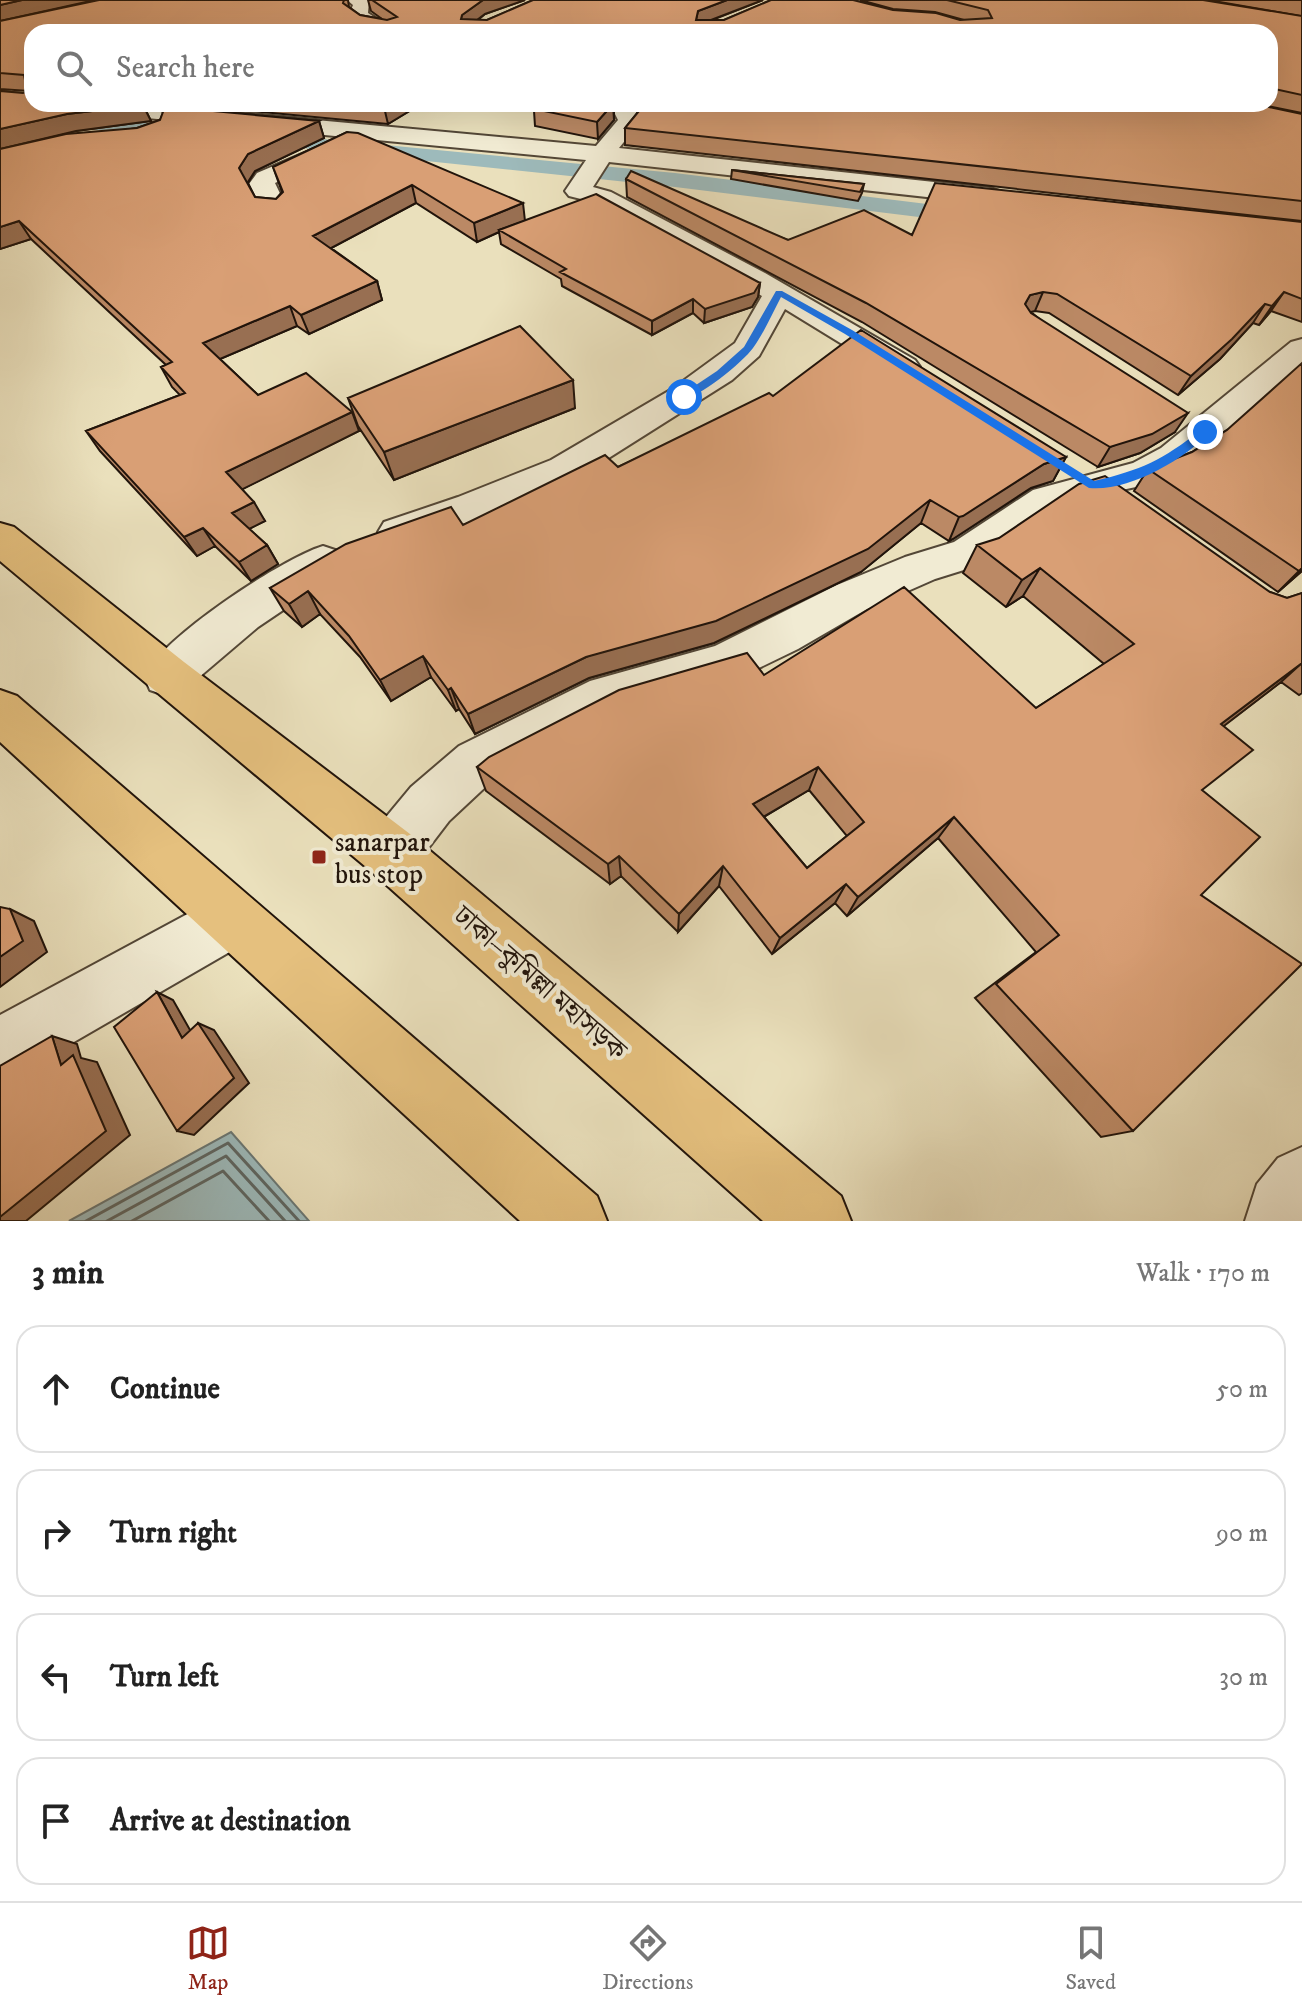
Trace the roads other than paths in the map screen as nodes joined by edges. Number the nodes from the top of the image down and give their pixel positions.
1 (356, 0) edge
2 (374, 24) edge
3 (164, 112) edge
4 (625, 112) edge
5 (198, 115) edge
6 (148, 136) edge
7 (345, 139) junction
8 (599, 158) junction
9 (1018, 199) edge
10 (274, 208) edge
11 (779, 293) junction
12 (1302, 349) edge
13 (933, 386) edge
14 (1055, 461) edge
15 (1093, 485) junction
16 (1131, 513) edge
17 (0, 538) edge
18 (167, 676) junction
19 (0, 711) edge
20 (391, 853) junction
21 (232, 919) junction
22 (0, 1050) edge
23 (1302, 1182) edge
24 (572, 1221) edge
25 (816, 1221) edge
26 (1280, 1221) edge

1 - 2 street
3 - 5 street
4 - 8 street
5 - 6 street
5 - 7 street
7 - 8 street
7 - 10 street
8 - 9 street
8 - 11 street
11 - 13 street
11 - 18 street
12 - 15 street
14 - 15 street
15 - 16 street
15 - 20 street
17 - 18 highway, ঢাকা–কুমিল্লা মহাসড়ক
18 - 20 highway, ঢাকা–কুমিল্লা মহাসড়ক
19 - 21 highway
20 - 25 highway, ঢাকা–কুমিল্লা মহাসড়ক
21 - 22 street
21 - 24 highway
23 - 26 street

